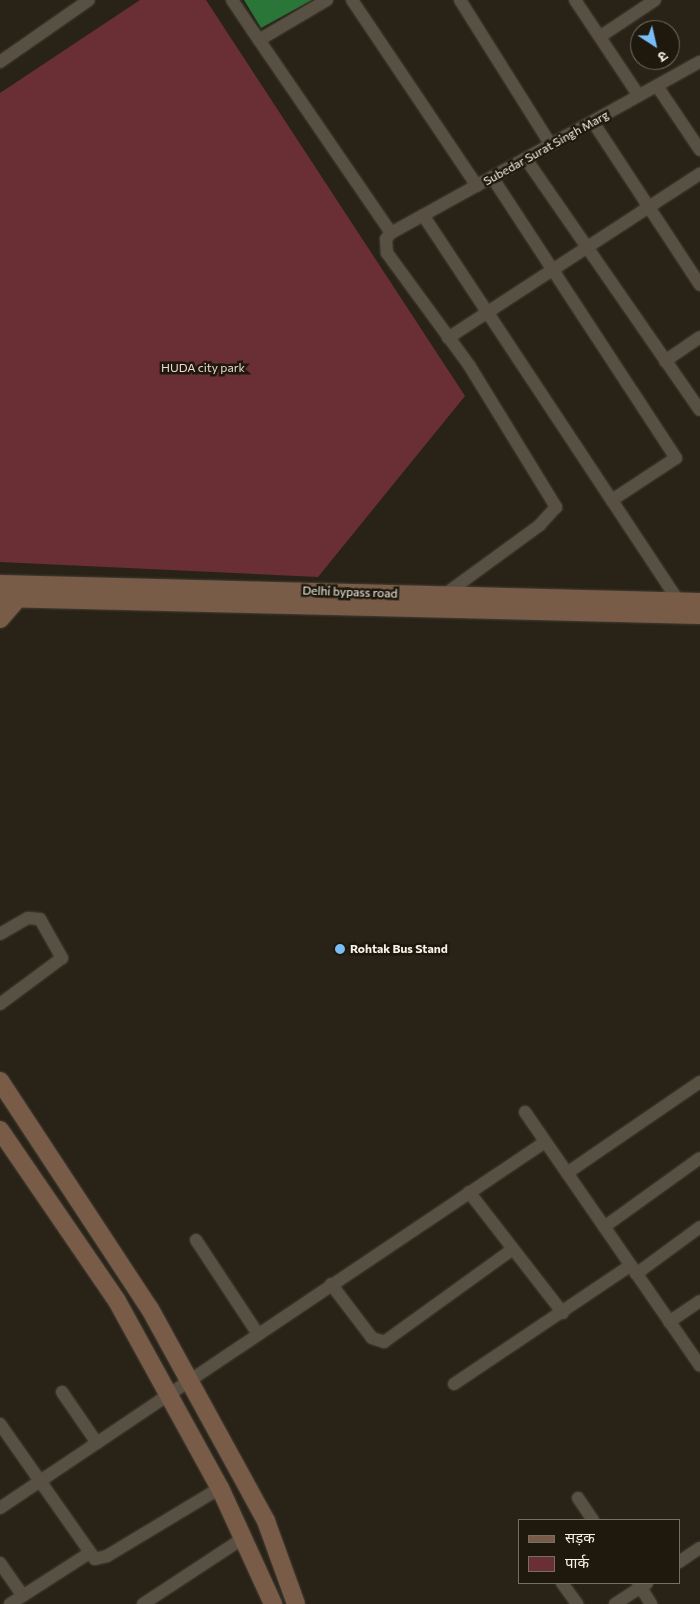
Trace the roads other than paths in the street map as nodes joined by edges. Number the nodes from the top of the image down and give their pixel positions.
1 (232, 0) edge
2 (326, 0) edge
3 (352, 0) edge
4 (460, 0) edge
5 (575, 0) edge
6 (655, 0) edge
7 (82, 2) edge
8 (601, 36) junction
9 (259, 40) junction
10 (0, 62) edge
11 (698, 67) edge
12 (657, 86) junction
13 (639, 96) junction
14 (593, 122) junction
15 (552, 145) junction
16 (700, 150) edge
17 (526, 159) junction
18 (700, 174) edge
19 (492, 178) junction
20 (477, 186) junction
21 (649, 209) junction
22 (423, 216) junction
23 (391, 233) junction
24 (588, 248) junction
25 (553, 271) junction
26 (700, 285) edge
27 (488, 313) junction
28 (700, 337) edge
29 (448, 338) junction
30 (666, 361) junction
31 (700, 410) edge
32 (612, 500) junction
33 (0, 584) edge
34 (444, 595) junction
35 (0, 598) edge
36 (18, 598) junction
37 (692, 608) edge
38 (0, 619) edge
39 (0, 934) edge
40 (0, 1004) edge
41 (0, 1081) edge
42 (700, 1082) edge
43 (525, 1112) dead end
44 (0, 1130) edge
45 (546, 1142) junction
46 (700, 1158) edge
47 (567, 1174) junction
48 (469, 1192) junction
49 (604, 1227) junction
50 (700, 1227) edge
51 (196, 1240) dead end
52 (513, 1249) junction
53 (634, 1270) junction
54 (331, 1284) junction
55 (700, 1301) edge
56 (563, 1313) junction
57 (669, 1322) junction
58 (258, 1334) junction
59 (700, 1366) edge
60 (190, 1380) junction
61 (454, 1384) dead end
62 (62, 1392) dead end
63 (169, 1395) junction
64 (0, 1424) edge
65 (97, 1443) junction
66 (41, 1481) junction
67 (220, 1488) junction
68 (578, 1498) dead end
69 (0, 1508) edge
70 (592, 1519) edge
71 (245, 1537) junction
72 (700, 1548) edge
73 (88, 1554) junction
74 (680, 1561) edge
75 (0, 1563) edge
76 (563, 1584) edge
77 (642, 1584) edge
78 (23, 1596) junction
79 (10, 1604) edge
80 (143, 1604) edge
81 (273, 1604) edge
82 (296, 1604) edge
83 (577, 1604) edge
84 (615, 1604) edge
85 (651, 1604) edge

1 - 9 street
2 - 9 street
3 - 20 street
4 - 15 street
5 - 8 street
6 - 8 street
7 - 10 street
8 - 13 street
9 - 23 street
11 - 12 street, Subedar Surat Singh Marg
12 - 13 street, Subedar Surat Singh Marg
12 - 16 street
13 - 14 street, Subedar Surat Singh Marg
14 - 15 street, Subedar Surat Singh Marg
14 - 21 street
15 - 17 street, Subedar Surat Singh Marg
17 - 19 street, Subedar Surat Singh Marg
17 - 24 street
18 - 21 street
19 - 20 street, Subedar Surat Singh Marg
19 - 25 street
20 - 22 street, Subedar Surat Singh Marg
21 - 24 street
21 - 26 street
22 - 23 street, Subedar Surat Singh Marg
22 - 27 street
23 - 29 street
24 - 25 street
24 - 30 street
25 - 27 street
25 - 32 street
27 - 29 street
27 - 32 street
28 - 30 street
29 - 34 street
30 - 31 street
32 - 37 street
33 - 34 main road, Delhi bypass road
34 - 37 main road, Delhi bypass road
35 - 36 main road, Delhi bypass road
36 - 37 main road, Delhi bypass road
36 - 38 main road
39 - 40 street
41 - 60 main road
42 - 47 street
43 - 45 street
44 - 63 main road
45 - 47 street
45 - 48 street
46 - 49 street
47 - 49 street
48 - 52 street
48 - 54 street
49 - 53 street
50 - 53 street
51 - 58 street
52 - 54 street
52 - 56 street
53 - 56 street
53 - 57 street
54 - 58 street
55 - 57 street
56 - 61 street
57 - 59 street
58 - 60 street
60 - 63 street
60 - 82 main road
62 - 65 street
63 - 65 street
63 - 67 main road
64 - 66 street
65 - 66 street
66 - 69 street
66 - 73 street
67 - 71 main road
67 - 73 street
68 - 70 street
71 - 80 street
71 - 81 main road
72 - 74 street
73 - 78 street
75 - 78 street
76 - 83 street
77 - 84 street
77 - 85 street
78 - 79 street

